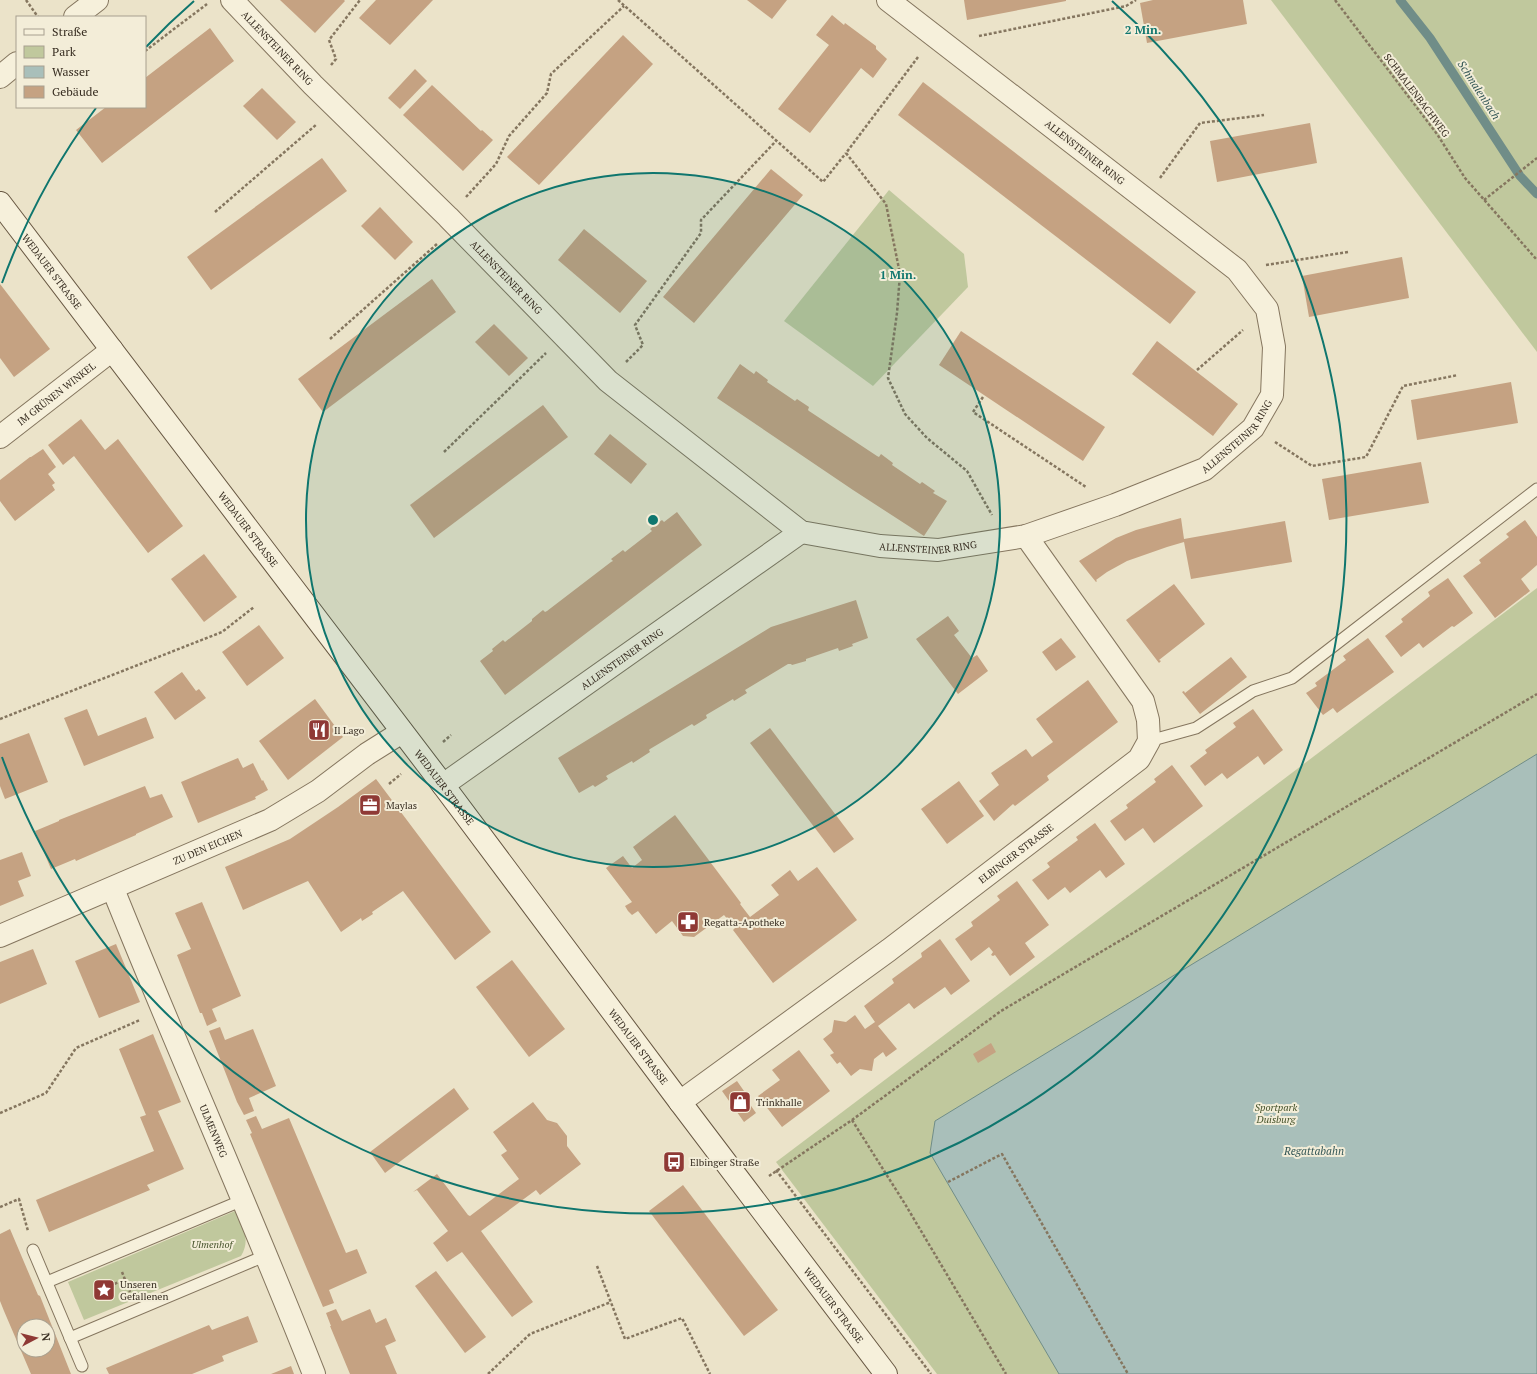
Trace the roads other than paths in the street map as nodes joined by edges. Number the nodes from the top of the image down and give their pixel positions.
1 (97, 0) edge
2 (232, 0) edge
3 (888, 0) edge
4 (76, 16) edge
5 (16, 64) edge
6 (0, 77) edge
7 (0, 203) edge
8 (112, 350) junction
9 (0, 437) edge
10 (1537, 489) edge
11 (801, 532) junction
12 (1026, 536) junction
13 (402, 732) junction
14 (1149, 741) junction
15 (443, 785) junction
16 (113, 888) junction
17 (0, 936) edge
18 (680, 1102) junction
19 (243, 1200) junction
20 (33, 1250) road end
21 (267, 1255) junction
22 (47, 1282) junction
23 (70, 1338) junction
24 (82, 1366) dead end
25 (314, 1374) edge
26 (886, 1374) edge

1 - 4 street
2 - 11 street, ALLENSTEINER RING
3 - 12 street, ALLENSTEINER RING
5 - 6 street
7 - 8 street, WEDAUER STRASSE
8 - 9 street, IM GRÜNEN WINKEL
8 - 13 street, WEDAUER STRASSE
10 - 14 lane
11 - 12 street, ALLENSTEINER RING
11 - 15 street, ALLENSTEINER RING
12 - 14 street, ELBINGER STRASSE
13 - 15 street, WEDAUER STRASSE
13 - 16 street, ZU DEN EICHEN
14 - 18 street, ELBINGER STRASSE
15 - 18 street, WEDAUER STRASSE
16 - 17 street, ZU DEN EICHEN
16 - 19 street, ULMENWEG
18 - 26 street, WEDAUER STRASSE
19 - 21 street, ULMENWEG
19 - 22 lane
20 - 22 lane
21 - 23 lane
21 - 25 street, ULMENWEG
22 - 23 lane
23 - 24 lane

